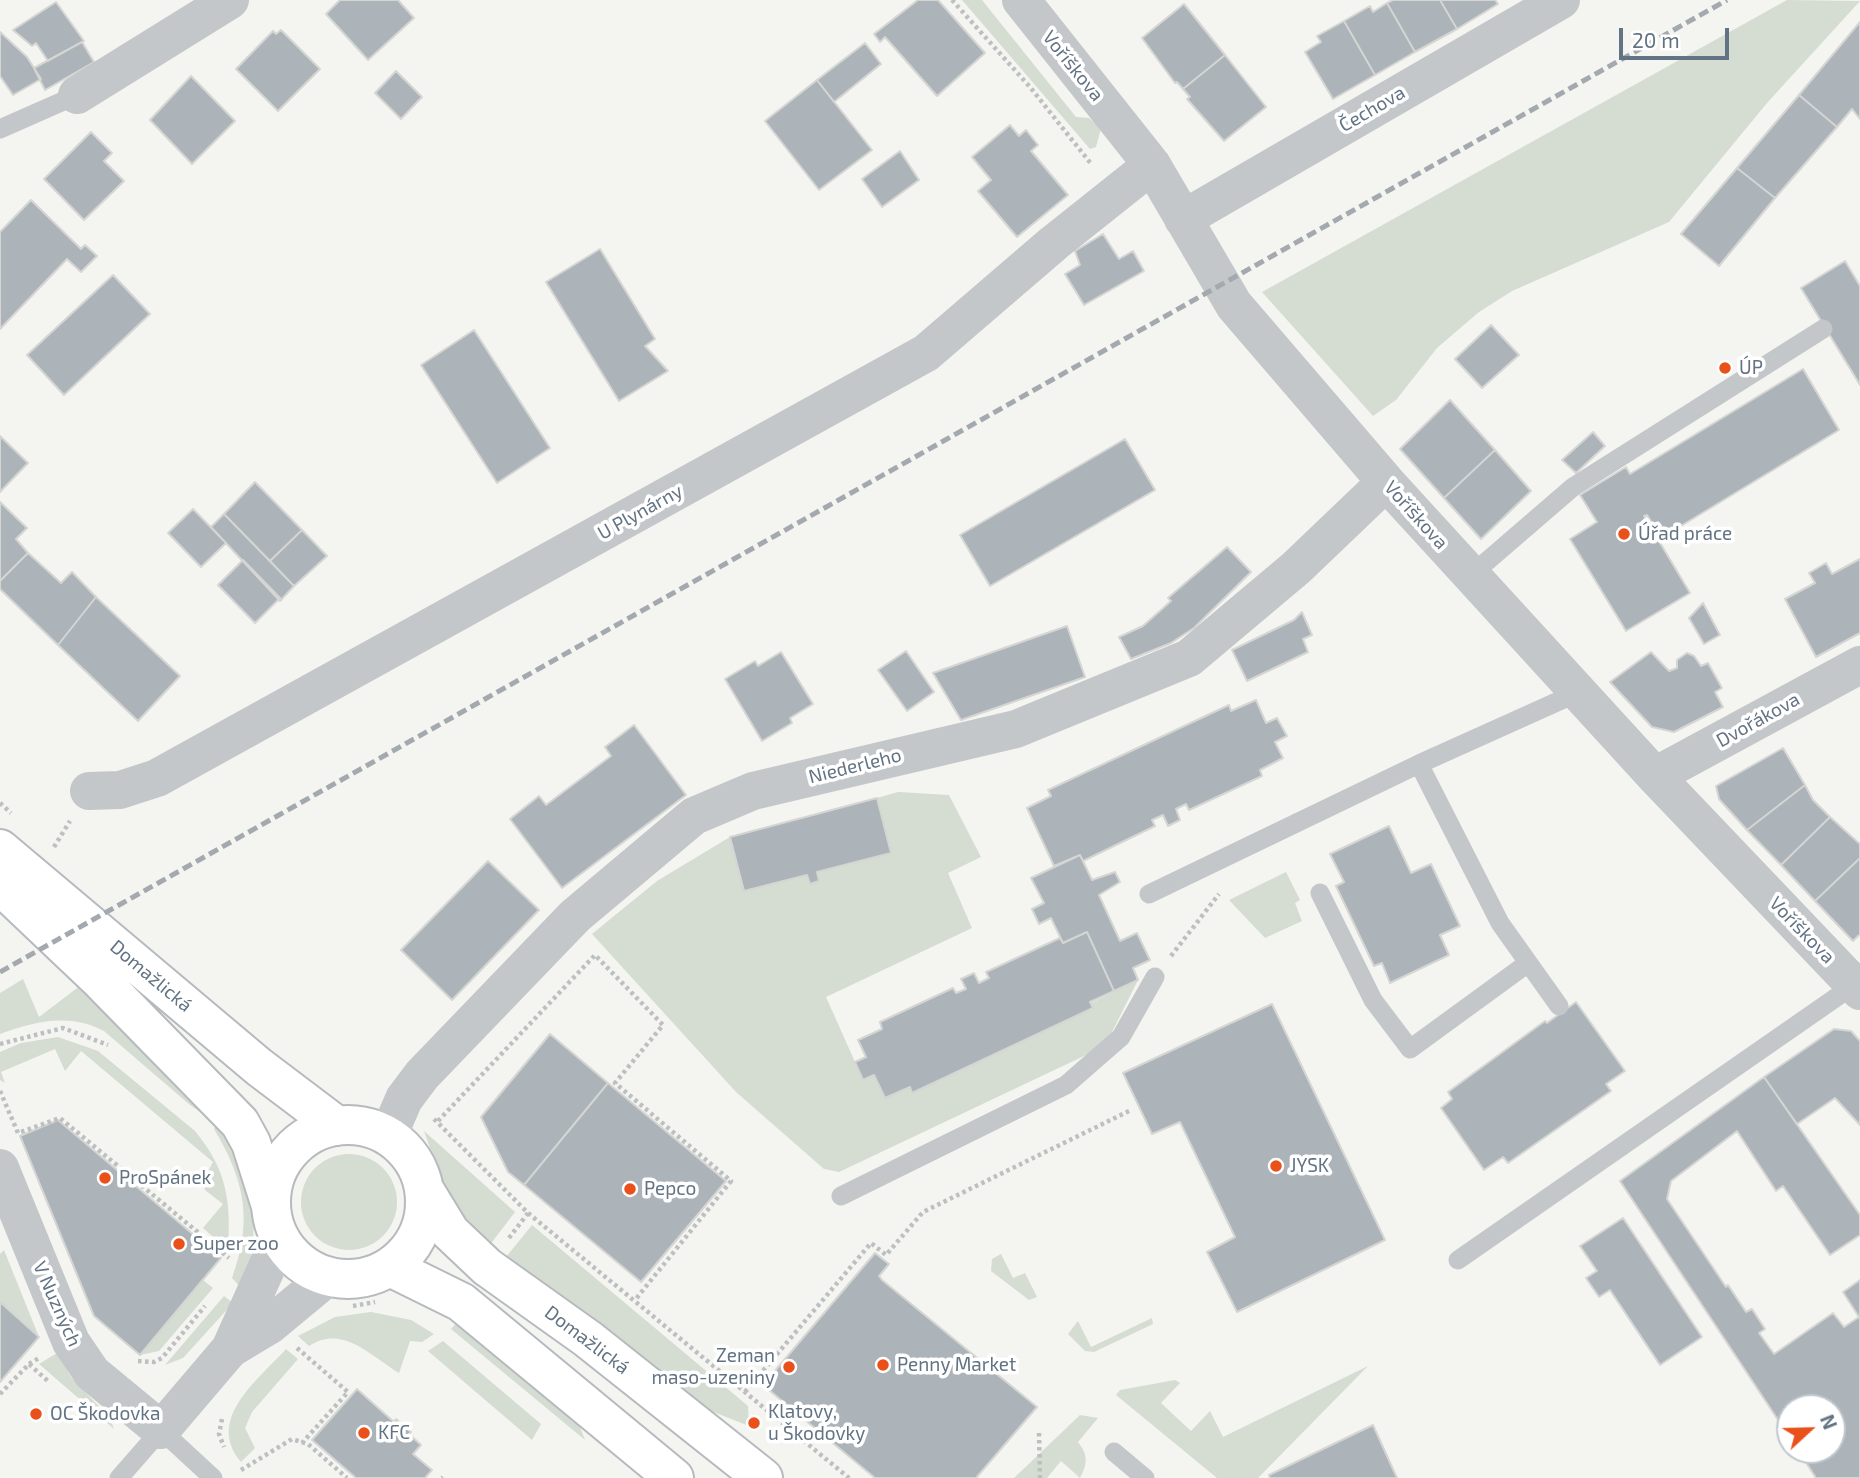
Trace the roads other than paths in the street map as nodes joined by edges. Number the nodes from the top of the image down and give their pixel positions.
1 (230, 0) edge
2 (1021, 0) edge
3 (1561, 0) edge
4 (77, 95) joint
5 (0, 129) edge
6 (1152, 165) junction
7 (1184, 219) junction
8 (1823, 329) dead end
9 (1386, 482) junction
10 (1471, 575) junction
11 (1860, 664) edge
12 (1579, 692) junction
13 (1419, 764) junction
14 (1655, 776) junction
15 (89, 791) dead end
16 (0, 849) edge
17 (0, 885) edge
18 (1320, 893) dead end
19 (1149, 894) dead end
20 (1528, 962) junction
21 (1154, 977) road end
22 (1857, 988) edge
23 (1559, 1006) dead end
24 (337, 1126) junction
25 (388, 1136) junction
26 (0, 1168) edge
27 (425, 1191) junction
28 (841, 1196) dead end
29 (276, 1223) junction
30 (1458, 1261) dead end
31 (387, 1284) junction
32 (337, 1292) junction
33 (230, 1349) junction
34 (161, 1430) junction
35 (1114, 1452) dead end
36 (119, 1478) edge
37 (213, 1478) edge
38 (674, 1478) edge
39 (763, 1478) edge
40 (1145, 1478) edge

1 - 4 street
2 - 6 street, Voříškova
3 - 7 street, Čechova
4 - 5 lane
6 - 7 street, Voříškova
6 - 15 street, U Plynárny
7 - 9 street, Voříškova
8 - 10 lane
9 - 10 street, Voříškova
9 - 25 street, Niederleho
10 - 12 street, Voříškova
11 - 14 street, Dvořákova
12 - 13 lane
12 - 14 street, Voříškova
13 - 19 lane
13 - 20 lane
14 - 22 street, Voříškova
16 - 24 main road, Domažlická
17 - 29 main road, Domažlická
18 - 20 lane
20 - 23 lane
21 - 28 lane
22 - 30 lane
24 - 25 main road
24 - 29 main road
25 - 27 main road
26 - 34 street, V Nuzných
27 - 31 main road
27 - 39 main road, Domažlická
29 - 32 main road
29 - 33 street
31 - 32 main road
31 - 38 main road
32 - 33 street
33 - 34 street
34 - 36 lane
34 - 37 lane
35 - 40 lane

